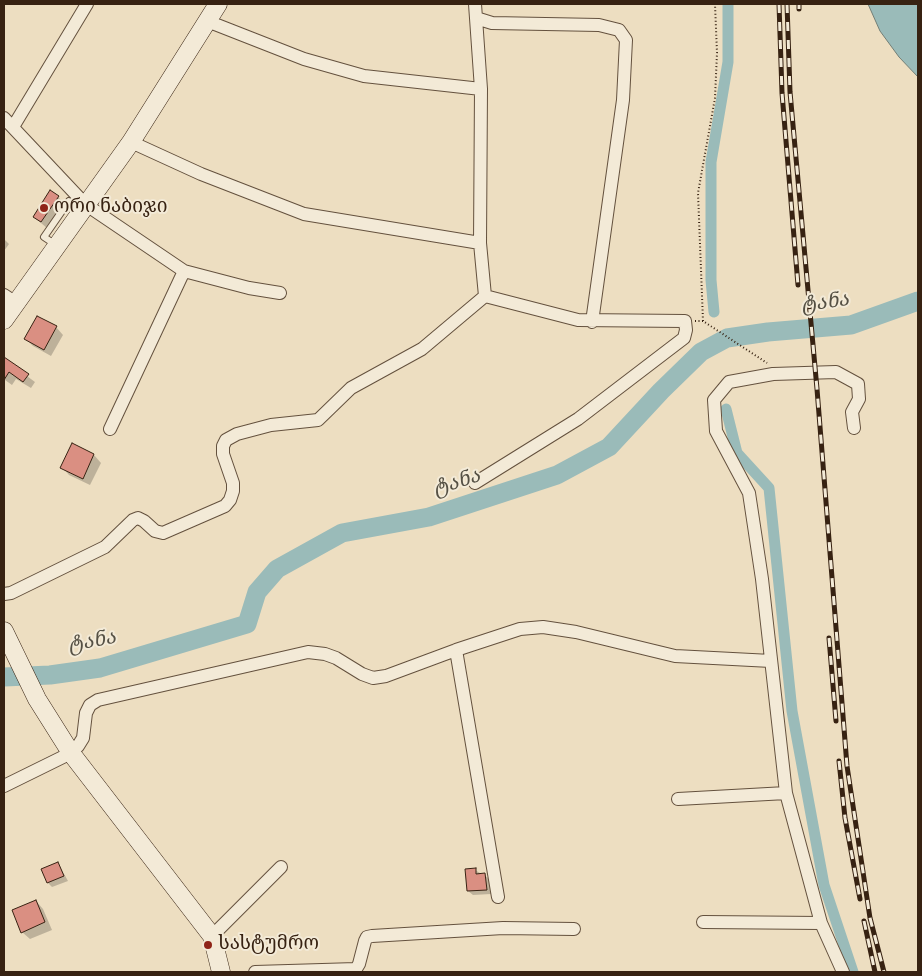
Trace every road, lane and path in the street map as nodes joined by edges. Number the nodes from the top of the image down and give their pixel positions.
1 (87, 4) edge
2 (218, 4) edge
3 (475, 4) edge
4 (715, 4) edge
5 (476, 18) junction
6 (207, 21) junction
7 (481, 90) junction
8 (8, 122) edge
9 (131, 142) junction
10 (84, 206) junction
11 (480, 243) junction
12 (184, 271) junction
13 (280, 293) dead end
14 (485, 296) junction
15 (10, 299) edge
16 (4, 320) edge
17 (685, 321) junction
18 (703, 321) junction
19 (592, 322) junction
20 (773, 374) junction
21 (854, 428) dead end
22 (110, 429) dead end
23 (475, 483) dead end
24 (4, 594) edge
25 (4, 632) edge
26 (456, 650) junction
27 (771, 661) junction
28 (71, 753) junction
29 (4, 786) edge
30 (786, 793) junction
31 (678, 799) dead end
32 (281, 867) dead end
33 (498, 897) dead end
34 (704, 922) dead end
35 (820, 924) junction
36 (574, 929) dead end
37 (212, 936) junction
38 (221, 972) edge
39 (255, 972) edge
40 (843, 972) edge

1 - 8 street
2 - 6 main road
3 - 5 street
4 - 18 path
5 - 7 street
5 - 19 street
6 - 7 street
6 - 9 main road
7 - 11 street
8 - 10 street
9 - 10 main road
9 - 11 street
10 - 12 street
10 - 15 main road
11 - 14 street
12 - 13 street
12 - 22 street
14 - 19 street
14 - 24 street
15 - 16 main road
17 - 18 path
17 - 19 street
17 - 23 street
18 - 20 path
20 - 21 street
20 - 27 street
25 - 28 main road
26 - 27 street
26 - 28 street
26 - 33 street
27 - 30 street
28 - 29 street
28 - 37 main road
30 - 31 street
30 - 35 street
32 - 37 street
34 - 35 street
35 - 40 street
36 - 39 street
37 - 38 main road

